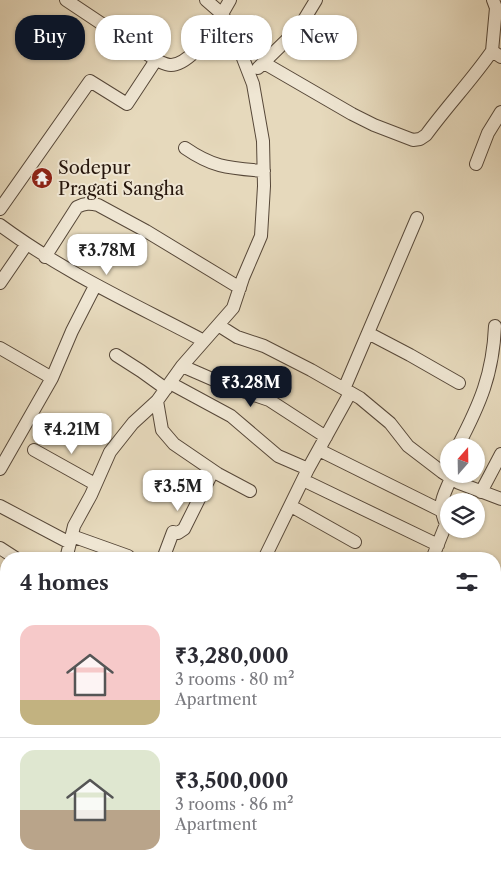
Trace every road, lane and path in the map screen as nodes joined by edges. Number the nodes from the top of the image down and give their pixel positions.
1 (66, 0) edge
2 (206, 0) edge
3 (230, 0) edge
4 (316, 0) edge
5 (493, 0) edge
6 (222, 15) edge
7 (223, 15) edge
8 (95, 19) edge
9 (496, 54) edge
10 (156, 60) joint
11 (184, 60) edge
12 (244, 60) edge
13 (264, 63) junction
14 (249, 74) junction
15 (501, 112) edge
16 (185, 148) dead end
17 (476, 164) dead end
18 (264, 172) junction
19 (0, 209) edge
20 (417, 218) dead end
21 (0, 225) edge
22 (26, 244) junction
23 (46, 257) junction
24 (0, 282) edge
25 (95, 286) junction
26 (240, 288) junction
27 (218, 325) junction
28 (495, 326) dead end
29 (368, 333) junction
30 (204, 341) junction
31 (0, 348) edge
32 (116, 355) dead end
33 (182, 366) junction
34 (52, 378) junction
35 (459, 383) dead end
36 (168, 386) junction
37 (347, 391) junction
38 (157, 401) junction
39 (326, 437) junction
40 (462, 438) edge
41 (34, 450) dead end
42 (319, 450) junction
43 (501, 454) edge
44 (440, 467) edge
45 (0, 469) edge
46 (214, 471) junction
47 (306, 475) junction
48 (459, 483) edge
49 (95, 484) junction
50 (250, 491) dead end
51 (481, 492) junction
52 (501, 499) edge
53 (0, 506) edge
54 (290, 506) junction
55 (440, 510) edge
56 (441, 538) edge
57 (71, 540) junction
58 (356, 542) dead end
59 (438, 545) junction
60 (68, 552) edge
61 (114, 552) edge
62 (166, 552) edge
63 (267, 552) edge
64 (435, 552) edge

1 - 8 street
2 - 6 street
3 - 7 street
4 - 13 street
5 - 9 street
9 - 13 street
10 - 11 street
10 - 19 street
12 - 14 street
13 - 14 street
14 - 18 street
15 - 17 street
16 - 18 street
18 - 26 street
20 - 29 street
21 - 22 street
22 - 23 street
22 - 24 street
23 - 25 street
23 - 26 street
25 - 30 street
25 - 34 street
26 - 27 street
27 - 30 street
27 - 37 street
28 - 40 street
29 - 35 street
29 - 37 street
30 - 33 street
31 - 34 street
32 - 36 street
33 - 36 street
33 - 39 street
34 - 45 street
36 - 38 street
36 - 47 street
37 - 39 street
37 - 44 street
38 - 46 street
38 - 49 street
39 - 42 street
41 - 49 street
42 - 47 street
42 - 55 street
43 - 51 street
46 - 50 street
46 - 62 street
47 - 54 street
47 - 59 street
48 - 51 street
49 - 57 street
51 - 52 street
53 - 57 street
54 - 58 street
54 - 63 street
56 - 59 street
57 - 60 street
57 - 61 street
59 - 64 street

